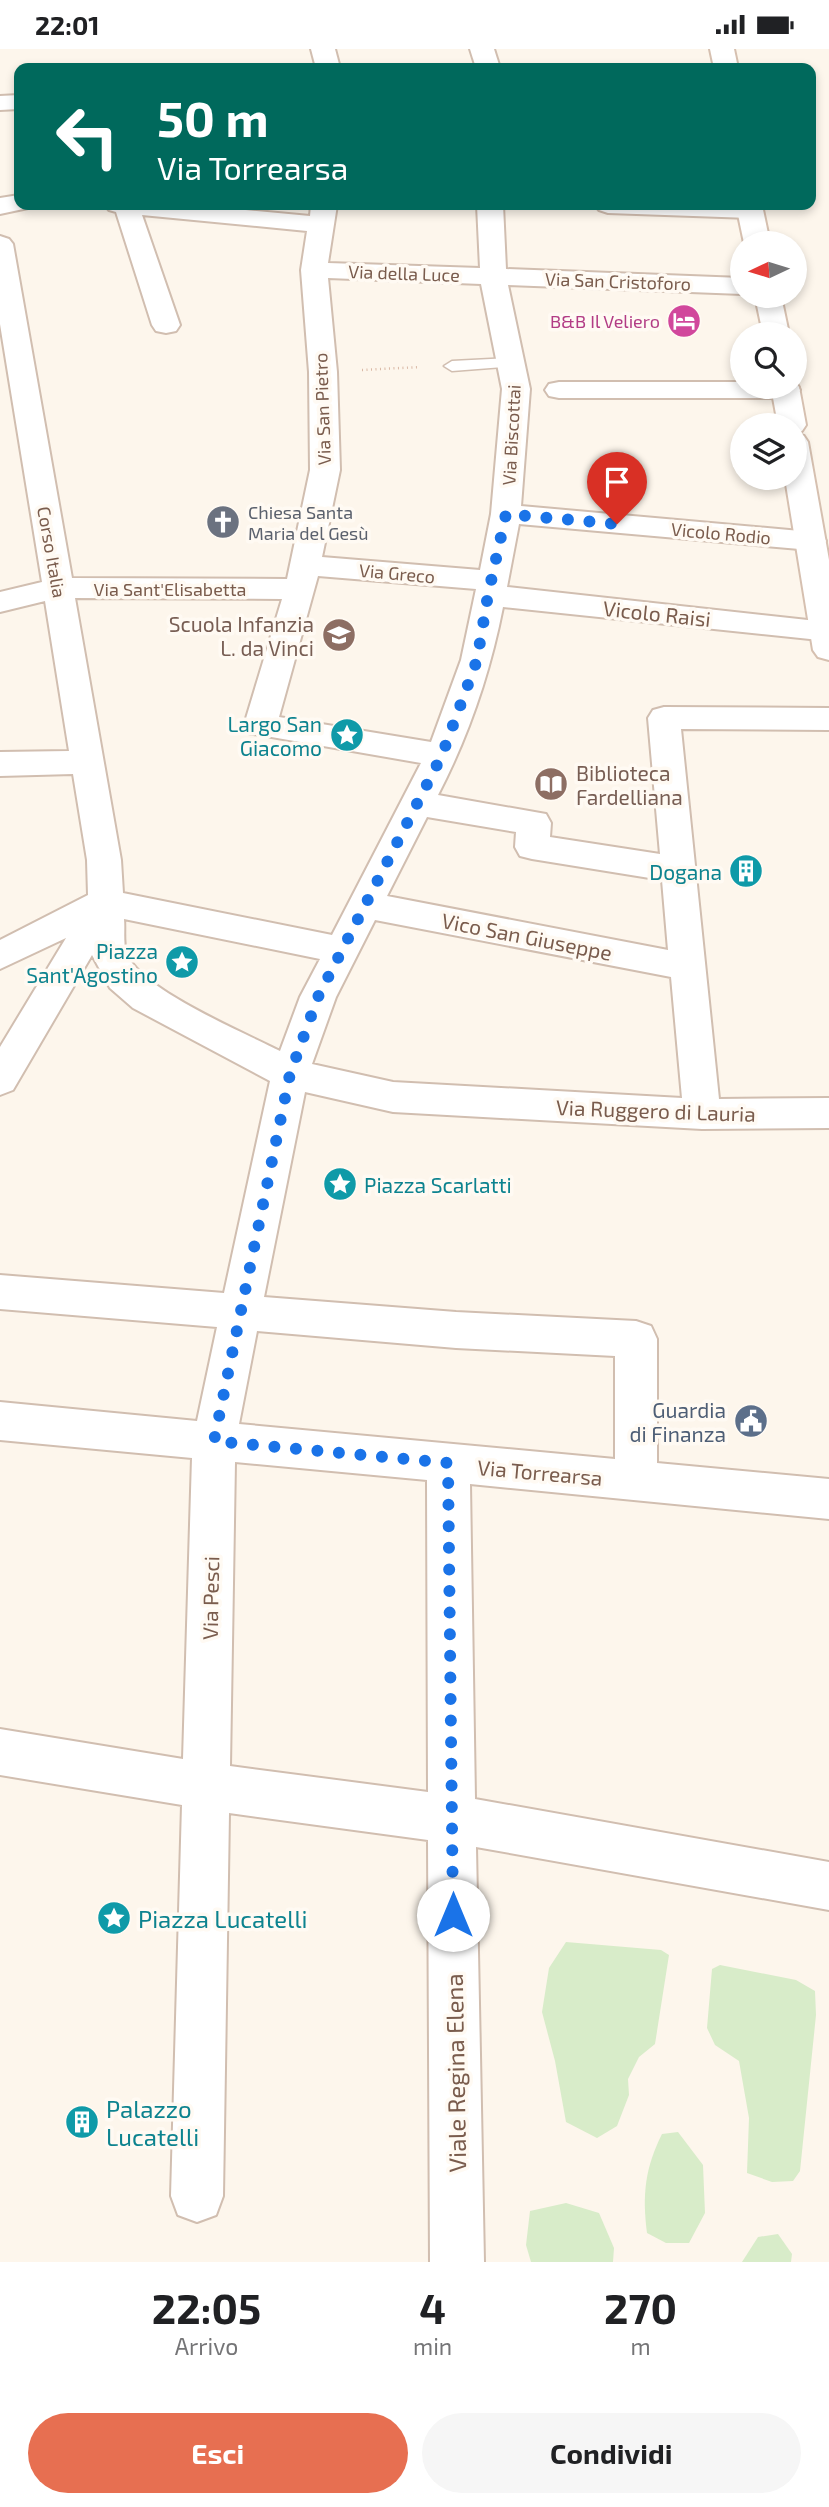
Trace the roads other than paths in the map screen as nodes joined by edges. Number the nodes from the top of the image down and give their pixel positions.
1 (124, 210) edge
2 (212, 210) edge
3 (490, 210) edge
4 (749, 210) edge
5 (323, 215) edge
6 (754, 231) edge
7 (0, 244) edge
8 (314, 270) junction
9 (493, 276) junction
10 (730, 286) edge
11 (166, 325) dead end
12 (512, 363) junction
13 (452, 366) dead end
14 (730, 389) edge
15 (559, 390) dead end
16 (802, 490) edge
17 (506, 514) junction
18 (811, 541) junction
19 (302, 577) junction
20 (58, 588) junction
21 (489, 588) junction
22 (0, 603) edge
23 (827, 641) edge
24 (829, 719) edge
25 (442, 755) junction
26 (88, 762) junction
27 (0, 764) edge
28 (418, 803) junction
29 (679, 870) junction
30 (105, 902) junction
31 (366, 905) junction
32 (342, 950) junction
33 (0, 956) edge
34 (688, 967) junction
35 (290, 1074) junction
36 (0, 1080) edge
37 (829, 1113) edge
38 (702, 1114) junction
39 (0, 1292) edge
40 (237, 1324) junction
41 (0, 1421) edge
42 (214, 1458) junction
43 (636, 1468) junction
44 (448, 1484) junction
45 (829, 1499) edge
46 (0, 1752) edge
47 (207, 1770) junction
48 (452, 1819) junction
49 (829, 1886) edge
50 (197, 2196) dead end
51 (457, 2262) edge

1 - 11 street
2 - 5 street
3 - 9 street, Via Biscottai
4 - 6 street
5 - 8 street, Via San Pietro
7 - 20 street, Corso Italia
8 - 9 street, Via della Luce
8 - 19 street, Via San Pietro
9 - 10 street, Via San Cristoforo
9 - 12 street, Via Biscottai
12 - 13 lane
12 - 17 street, Via Biscottai
14 - 15 street
16 - 18 street
17 - 18 street, Vicolo Rodio
17 - 21 street, Via Biscottai
18 - 23 street
19 - 20 street, Via Sant'Elisabetta
19 - 21 street, Via Greco
19 - 25 street, Via San Pietro
20 - 22 street, Via Sant'Elisabetta
20 - 26 street, Corso Italia
21 - 23 street, Vicolo Raisi
21 - 25 street, Via Biscottai
24 - 29 street
25 - 28 street, Via Biscottai
26 - 27 street
26 - 30 street, Corso Italia
28 - 29 street
28 - 31 street, Via Biscottai
29 - 34 street
30 - 32 street
30 - 33 street
30 - 35 street, Corso Italia
30 - 36 street
31 - 32 street, Via Biscottai
31 - 34 street, Vico San Giuseppe
32 - 35 street, Via Biscottai
34 - 38 street
35 - 38 street, Via Ruggero di Lauria
35 - 40 street, Via Pesci
37 - 38 street, Via Ruggero di Lauria
39 - 40 street
40 - 42 street, Via Pesci
40 - 43 street
41 - 42 street, Via Torrearsa
42 - 44 street, Via Torrearsa
42 - 47 street, Via Pesci
43 - 44 street, Via Torrearsa
43 - 45 street, Via Torrearsa
44 - 48 street, Viale Regina Elena
46 - 47 street
47 - 48 street
47 - 50 street, Via Pesci
48 - 49 street
48 - 51 street, Viale Regina Elena

